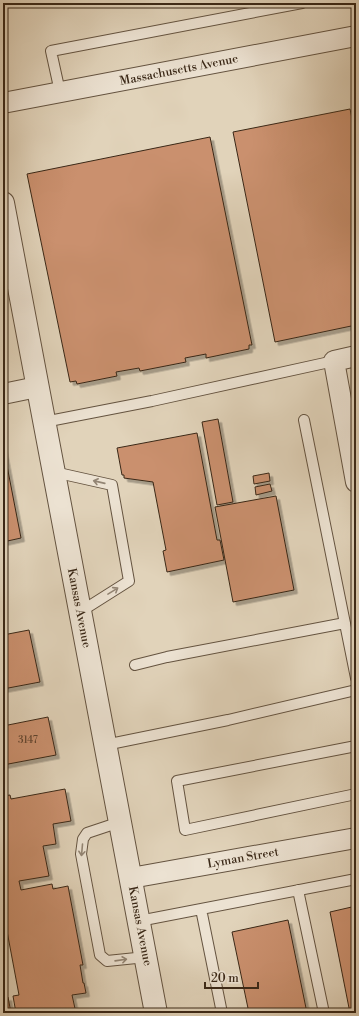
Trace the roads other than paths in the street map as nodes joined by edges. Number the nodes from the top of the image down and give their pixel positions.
1 (302, 3) edge
2 (356, 36) edge
3 (60, 92) junction
4 (3, 103) edge
5 (3, 203) edge
6 (356, 356) edge
7 (334, 361) junction
8 (37, 387) junction
9 (3, 394) edge
10 (304, 420) dead end
11 (44, 422) junction
12 (54, 472) junction
13 (356, 482) edge
14 (80, 612) junction
15 (345, 623) junction
16 (135, 665) dead end
17 (356, 678) edge
18 (356, 690) edge
19 (105, 745) junction
20 (356, 746) edge
21 (356, 794) edge
22 (120, 822) junction
23 (356, 838) edge
24 (130, 878) junction
25 (356, 879) edge
26 (298, 890) junction
27 (201, 909) junction
28 (139, 921) junction
29 (146, 957) junction
30 (156, 1013) edge
31 (222, 1013) edge
32 (324, 1013) edge

1 - 3 lane
2 - 3 street, Massachusetts Avenue
3 - 4 street, Massachusetts Avenue
5 - 8 street, Kansas Avenue
6 - 7 street
7 - 11 lane
7 - 13 street
8 - 9 street
8 - 11 street, Kansas Avenue
10 - 15 lane
11 - 12 street, Kansas Avenue
12 - 14 street, Kansas Avenue
14 -> 12 lane
14 - 19 street, Kansas Avenue
15 - 16 lane
15 - 17 lane
18 - 19 lane
19 - 22 street, Kansas Avenue
20 - 21 lane
22 - 24 street, Kansas Avenue
22 -> 29 lane
23 - 24 street, Lyman Street
24 - 28 street, Kansas Avenue
25 - 26 lane
26 - 27 lane
26 - 32 lane
27 - 28 lane
27 - 31 lane
28 - 29 street, Kansas Avenue
29 - 30 street, Kansas Avenue

